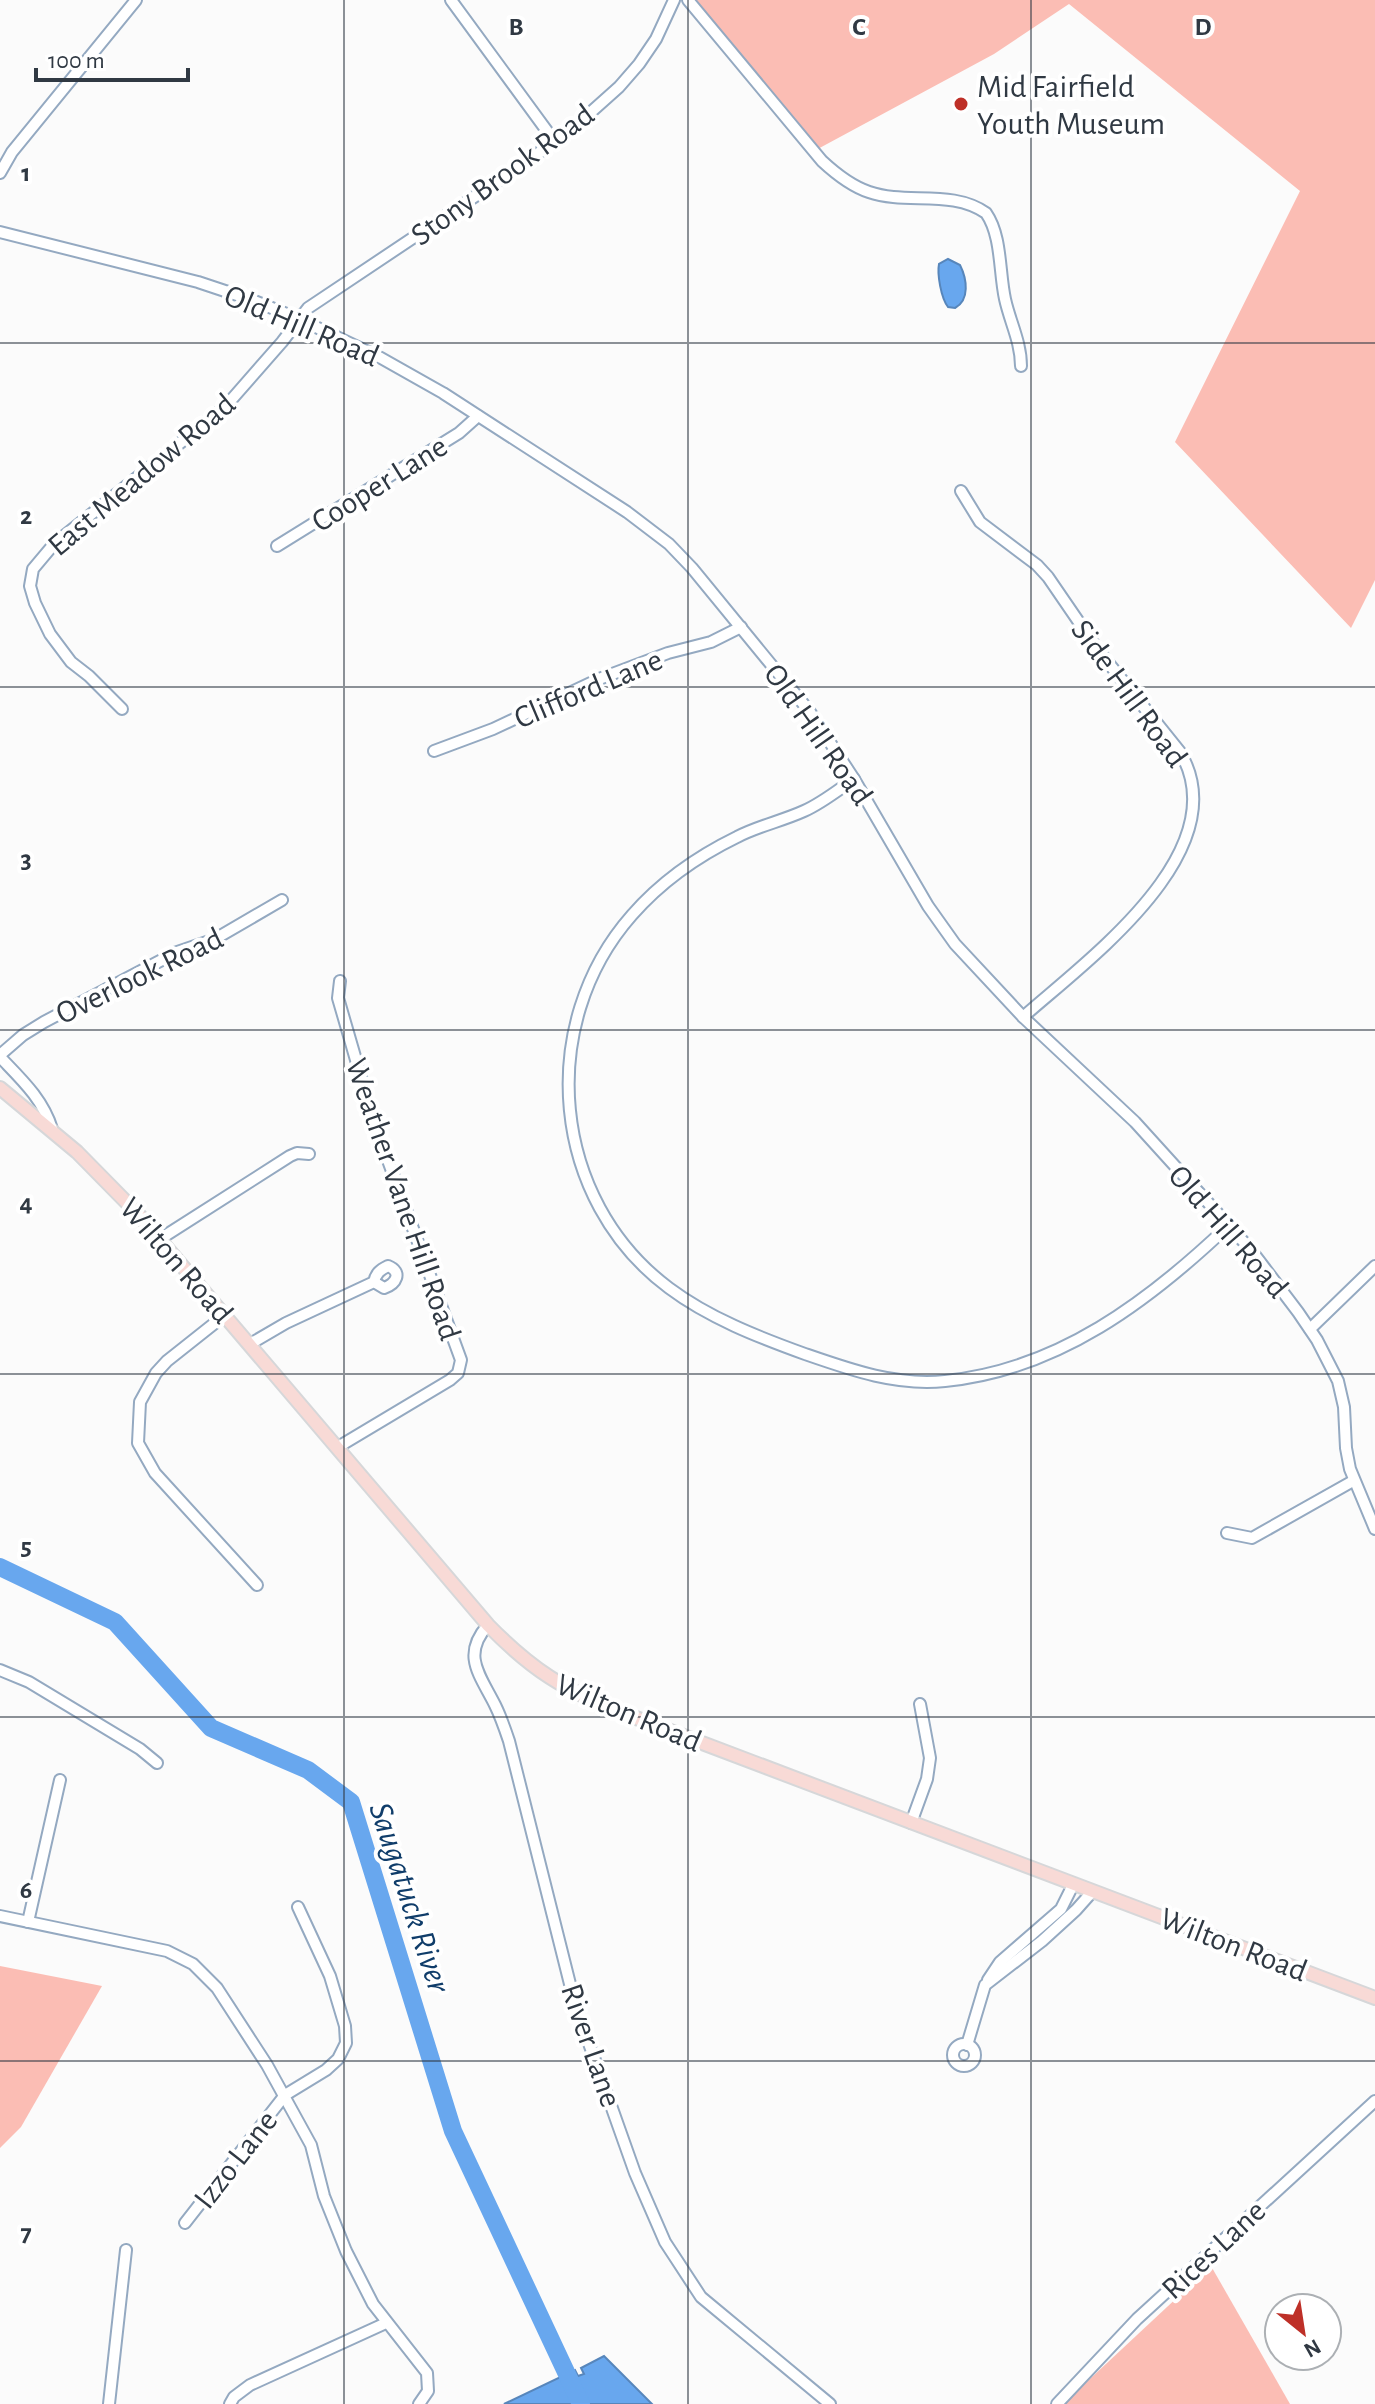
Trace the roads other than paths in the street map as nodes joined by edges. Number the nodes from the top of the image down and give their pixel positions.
1 (136, 0) edge
2 (451, 0) edge
3 (674, 0) edge
4 (688, 0) edge
5 (555, 142) junction
6 (0, 173) edge
7 (0, 232) edge
8 (299, 319) junction
9 (1021, 366) dead end
10 (478, 416) junction
11 (961, 491) dead end
12 (277, 546) dead end
13 (741, 627) junction
14 (122, 709) dead end
15 (434, 751) dead end
16 (854, 779) junction
17 (282, 900) dead end
18 (340, 981) dead end
19 (1023, 1017) junction
20 (0, 1056) edge
21 (0, 1088) edge
22 (52, 1129) junction
23 (309, 1154) dead end
24 (1228, 1226) junction
25 (160, 1239) junction
26 (1375, 1266) edge
27 (374, 1282) dead end
28 (225, 1315) junction
29 (1310, 1329) junction
30 (250, 1344) junction
31 (338, 1447) junction
32 (1353, 1481) junction
33 (1375, 1529) edge
34 (1227, 1533) dead end
35 (257, 1585) dead end
36 (488, 1625) junction
37 (0, 1670) edge
38 (920, 1704) dead end
39 (157, 1763) dead end
40 (60, 1780) dead end
41 (911, 1823) junction
42 (1073, 1885) junction
43 (1092, 1892) junction
44 (298, 1907) dead end
45 (0, 1916) edge
46 (28, 1922) junction
47 (985, 1985) junction
48 (1375, 1998) edge
49 (967, 2045) dead end
50 (285, 2095) junction
51 (1375, 2101) edge
52 (185, 2223) dead end
53 (126, 2250) dead end
54 (386, 2323) junction
55 (109, 2404) edge
56 (230, 2404) edge
57 (419, 2404) edge
58 (830, 2404) edge
59 (1057, 2404) edge

1 - 6 street
2 - 5 street
3 - 5 street, Stony Brook Road
4 - 9 street
5 - 8 street, Stony Brook Road
7 - 8 street, Old Hill Road
8 - 10 street, Old Hill Road
8 - 14 street, East Meadow Road
10 - 12 street, Cooper Lane
10 - 13 street, Old Hill Road
11 - 19 street, Side Hill Road
13 - 15 street, Clifford Lane
13 - 16 street, Old Hill Road
16 - 19 street, Old Hill Road
16 - 24 street
17 - 20 street, Overlook Road
18 - 31 street, Weather Vane Hill Road
19 - 24 street, Old Hill Road
20 - 22 street, Overlook Road
21 - 22 main road, Wilton Road
22 - 25 main road, Wilton Road
23 - 25 street
24 - 29 street, Old Hill Road
25 - 28 main road, Wilton Road
26 - 29 street
27 - 30 street
28 - 30 main road, Wilton Road
28 - 35 street
29 - 32 street, Old Hill Road
30 - 31 main road, Wilton Road
31 - 36 main road, Wilton Road
32 - 33 street, Old Hill Road
32 - 34 street
36 - 41 main road, Wilton Road
36 - 58 street, River Lane
37 - 39 street
38 - 41 street
40 - 46 street
41 - 42 main road, Wilton Road
42 - 43 main road, Wilton Road
42 - 47 street
43 - 47 street
43 - 48 main road, Wilton Road
44 - 50 street
45 - 46 street
46 - 50 street
47 - 49 street
50 - 52 street, Izzo Lane
50 - 54 street
51 - 59 street, Rices Lane
53 - 55 street
54 - 56 street
54 - 57 street

